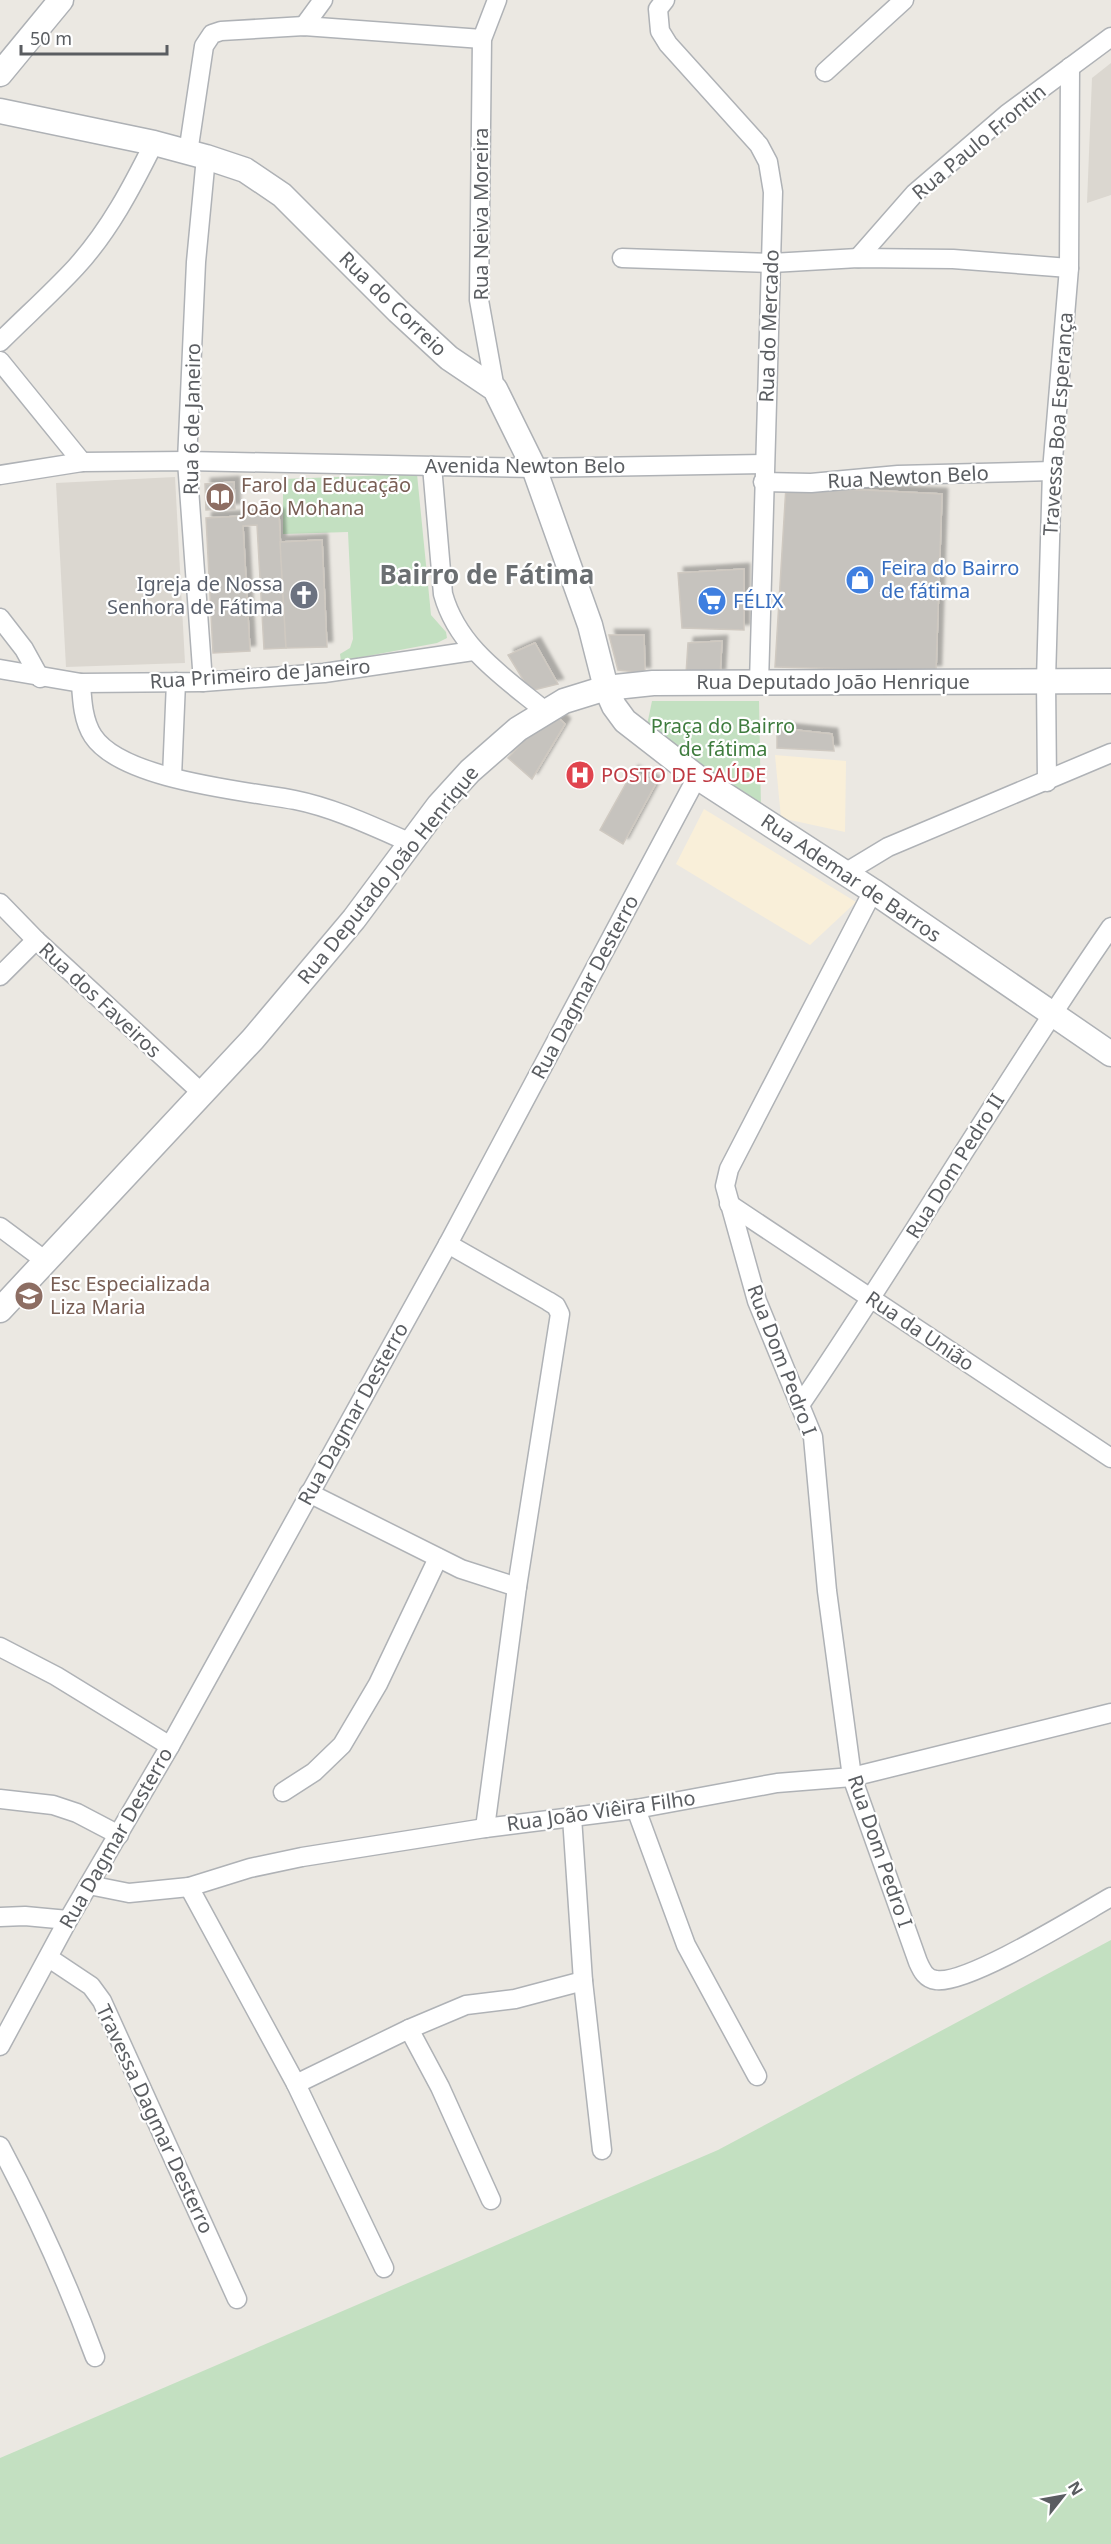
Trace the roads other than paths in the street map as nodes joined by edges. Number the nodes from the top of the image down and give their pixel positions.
1 (61, 0) edge
2 (322, 0) edge
3 (497, 0) edge
4 (904, 0) edge
5 (661, 4) edge
6 (304, 26) junction
7 (1111, 37) edge
8 (482, 39) junction
9 (1070, 68) junction
10 (825, 72) dead end
11 (0, 74) edge
12 (0, 111) edge
13 (154, 143) junction
14 (197, 155) junction
15 (622, 258) dead end
16 (858, 258) junction
17 (772, 263) junction
18 (1069, 268) junction
19 (0, 342) edge
20 (0, 361) edge
21 (495, 389) junction
22 (187, 461) junction
23 (82, 462) junction
24 (432, 466) junction
25 (534, 468) junction
26 (1052, 471) junction
27 (764, 473) junction
28 (0, 475) edge
29 (0, 618) edge
30 (473, 651) junction
31 (0, 669) edge
32 (40, 678) junction
33 (1046, 680) junction
34 (1111, 681) edge
35 (176, 682) junction
36 (203, 682) junction
37 (81, 683) junction
38 (759, 683) junction
39 (606, 688) junction
40 (545, 711) junction
41 (1111, 753) edge
42 (172, 777) junction
43 (697, 777) junction
44 (1047, 782) junction
45 (411, 843) junction
46 (845, 873) junction
47 (873, 891) junction
48 (0, 903) edge
49 (1111, 927) edge
50 (36, 940) junction
51 (0, 976) edge
52 (1052, 1013) junction
53 (1111, 1054) edge
54 (202, 1094) junction
55 (729, 1204) junction
56 (0, 1227) edge
57 (448, 1244) junction
58 (47, 1262) junction
59 (872, 1299) junction
60 (0, 1310) edge
61 (800, 1405) junction
62 (1111, 1458) edge
63 (309, 1493) junction
64 (438, 1558) junction
65 (517, 1587) junction
66 (0, 1647) edge
67 (1111, 1713) edge
68 (170, 1746) junction
69 (852, 1777) junction
70 (283, 1792) dead end
71 (0, 1799) edge
72 (636, 1809) junction
73 (572, 1816) junction
74 (485, 1828) junction
75 (118, 1835) junction
76 (89, 1885) junction
77 (189, 1887) junction
78 (1111, 1897) edge
79 (0, 1917) edge
80 (68, 1920) junction
81 (49, 1958) junction
82 (583, 1981) junction
83 (409, 2029) junction
84 (0, 2046) edge
85 (757, 2076) dead end
86 (296, 2085) junction
87 (0, 2146) edge
88 (602, 2150) dead end
89 (491, 2200) dead end
90 (384, 2268) dead end
91 (237, 2299) dead end
92 (94, 2357) dead end

1 - 11 main road
2 - 6 street
3 - 8 street
4 - 10 street
5 - 17 street, Rua do Mercado
6 - 8 street
6 - 14 street, Rua 6 de Janeiro
7 - 9 street, Rua Paulo Frontin
8 - 21 street, Rua Neiva Moreira
9 - 16 street, Rua Paulo Frontin
9 - 18 street, Travessa Boa Esperança
12 - 13 main road, Rua do Correio
13 - 14 main road, Rua do Correio
13 - 19 street
14 - 21 main road, Rua do Correio
14 - 22 street, Rua 6 de Janeiro
15 - 17 street
16 - 17 street
16 - 18 street
17 - 27 street, Rua do Mercado
18 - 26 street, Travessa Boa Esperança
20 - 23 street
21 - 25 main road, Rua do Correio
22 - 23 street, Avenida Newton Belo
22 - 24 street, Avenida Newton Belo
22 - 36 street, Rua 6 de Janeiro
23 - 28 street, Avenida Newton Belo
24 - 25 street, Avenida Newton Belo
24 - 30 street
25 - 27 street, Avenida Newton Belo
25 - 39 main road, Rua do Correio
26 - 27 street, Rua Newton Belo
26 - 33 street, Travessa Boa Esperança
27 - 38 street, Rua do Mercado
29 - 32 street
30 - 36 street, Rua Primeiro de Janeiro
30 - 40 street
31 - 32 street, Rua Primeiro de Janeiro
32 - 37 street, Rua Primeiro de Janeiro
33 - 34 main road, Rua Deputado João Henrique
33 - 38 main road, Rua Deputado João Henrique
33 - 44 street, Travessa Boa Esperança
35 - 36 street, Rua Primeiro de Janeiro
35 - 37 street, Rua Primeiro de Janeiro
35 - 42 street
37 - 42 street
38 - 39 main road, Rua Deputado João Henrique
39 - 40 main road, Rua Deputado João Henrique
39 - 43 main road, Rua Ademar de Barros
40 - 45 main road, Rua Deputado João Henrique
41 - 44 street
42 - 45 street
43 - 46 main road, Rua Ademar de Barros
43 - 57 street, Rua Dagmar Desterro
44 - 46 street
45 - 54 main road, Rua Deputado João Henrique
46 - 47 main road, Rua Ademar de Barros
47 - 52 main road, Rua Ademar de Barros
47 - 55 street, Rua Dom Pedro I
48 - 50 street, Rua dos Faveiros
49 - 52 street, Rua Dom Pedro II
50 - 51 street
50 - 54 street, Rua dos Faveiros
52 - 53 main road, Rua Ademar de Barros
52 - 59 street, Rua Dom Pedro II
54 - 58 main road, Rua Deputado João Henrique
55 - 59 street, Rua da União
55 - 61 street, Rua Dom Pedro I
56 - 58 street
57 - 63 street, Rua Dagmar Desterro
57 - 65 street
58 - 60 main road, Rua Deputado João Henrique
59 - 61 street, Rua Dom Pedro II
59 - 62 street, Rua da União
61 - 69 street, Rua Dom Pedro I
63 - 64 street
63 - 68 street, Rua Dagmar Desterro
64 - 65 street
64 - 70 street
65 - 74 street
66 - 68 street
67 - 69 street, Rua João Viêira Filho
68 - 75 street, Rua Dagmar Desterro
69 - 72 street, Rua João Viêira Filho
69 - 78 street, Rua Dom Pedro I
71 - 75 street
72 - 73 street, Rua João Viêira Filho
72 - 85 street
73 - 74 street, Rua João Viêira Filho
73 - 82 street
74 - 77 street, Rua João Viêira Filho
75 - 76 street, Rua Dagmar Desterro
76 - 77 street, Rua João Viêira Filho
76 - 80 street, Rua Dagmar Desterro
77 - 86 street
79 - 80 street
80 - 81 street, Rua Dagmar Desterro
81 - 84 street, Rua Dagmar Desterro
81 - 91 street, Travessa Dagmar Desterro
82 - 83 street
82 - 88 street
83 - 86 street
83 - 89 street
86 - 90 street
87 - 92 street

